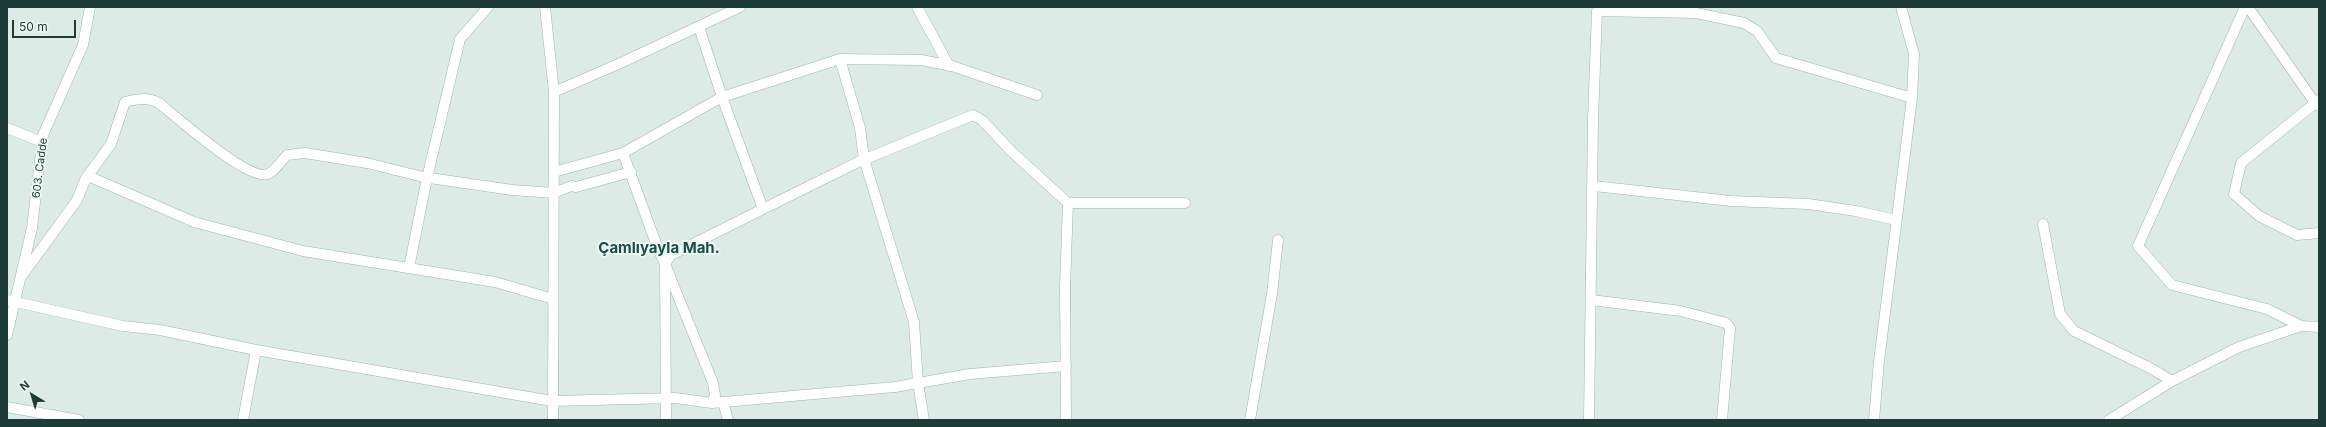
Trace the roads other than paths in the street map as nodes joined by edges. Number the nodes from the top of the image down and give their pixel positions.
1 (90, 7) edge
2 (488, 7) edge
3 (545, 7) edge
4 (740, 7) edge
5 (917, 7) edge
6 (1901, 7) edge
7 (2247, 7) edge
8 (1598, 9) edge
9 (699, 27) junction
10 (840, 59) junction
11 (948, 66) junction
12 (554, 92) junction
13 (1037, 95) dead end
14 (722, 97) junction
15 (1912, 98) junction
16 (2318, 103) edge
17 (7, 128) edge
18 (42, 142) junction
19 (623, 153) junction
20 (864, 159) junction
21 (554, 172) junction
22 (631, 172) junction
23 (88, 176) junction
24 (427, 178) junction
25 (1594, 186) junction
26 (554, 193) junction
27 (1068, 203) junction
28 (1185, 204) dead end
29 (763, 209) junction
30 (1896, 220) junction
31 (2043, 224) dead end
32 (2319, 233) edge
33 (1278, 240) dead end
34 (665, 264) junction
35 (409, 268) junction
36 (21, 277) junction
37 (553, 299) junction
38 (1591, 300) junction
39 (11, 301) edge
40 (2301, 326) junction
41 (2319, 327) edge
42 (7, 335) edge
43 (256, 350) junction
44 (1066, 366) junction
45 (2172, 381) junction
46 (918, 383) junction
47 (666, 398) junction
48 (552, 402) junction
49 (723, 402) junction
50 (712, 403) junction
51 (7, 407) edge
52 (79, 420) edge
53 (243, 420) edge
54 (553, 420) edge
55 (666, 420) edge
56 (728, 420) edge
57 (924, 420) edge
58 (1066, 420) edge
59 (1250, 420) edge
60 (1589, 420) edge
61 (1722, 420) edge
62 (1874, 420) edge
63 (2109, 420) edge

1 - 18 street, 603. Cadde
2 - 24 street
3 - 12 street
4 - 9 street
5 - 11 street
6 - 15 street
7 - 16 street
7 - 40 street
8 - 15 street
8 - 25 street
9 - 12 street
9 - 14 street
10 - 11 street
10 - 14 street
10 - 20 street
11 - 13 street
12 - 21 street
14 - 19 street
14 - 29 street
15 - 30 street
16 - 32 street
17 - 18 street
18 - 36 street, 603. Cadde
19 - 21 street
19 - 22 street
20 - 27 street
20 - 29 street
20 - 46 street
21 - 26 street
22 - 26 street
22 - 34 street
23 - 24 street
23 - 35 street
23 - 36 street
24 - 26 street
24 - 35 street
25 - 30 street
25 - 38 street
26 - 37 street
27 - 28 street
27 - 44 street
29 - 34 street
30 - 62 street
31 - 45 street
33 - 59 street
34 - 47 street
34 - 50 street
35 - 37 street
36 - 39 street, 603. Cadde
37 - 48 street
38 - 60 street
38 - 61 street
39 - 42 street, 603. Cadde
39 - 43 street
40 - 41 street
40 - 45 street
43 - 48 street
43 - 53 street
44 - 46 street
44 - 58 street
45 - 63 street
46 - 49 street
46 - 57 street
47 - 48 street
47 - 50 street
47 - 55 street
48 - 54 street
49 - 50 street
49 - 56 street
51 - 52 street

